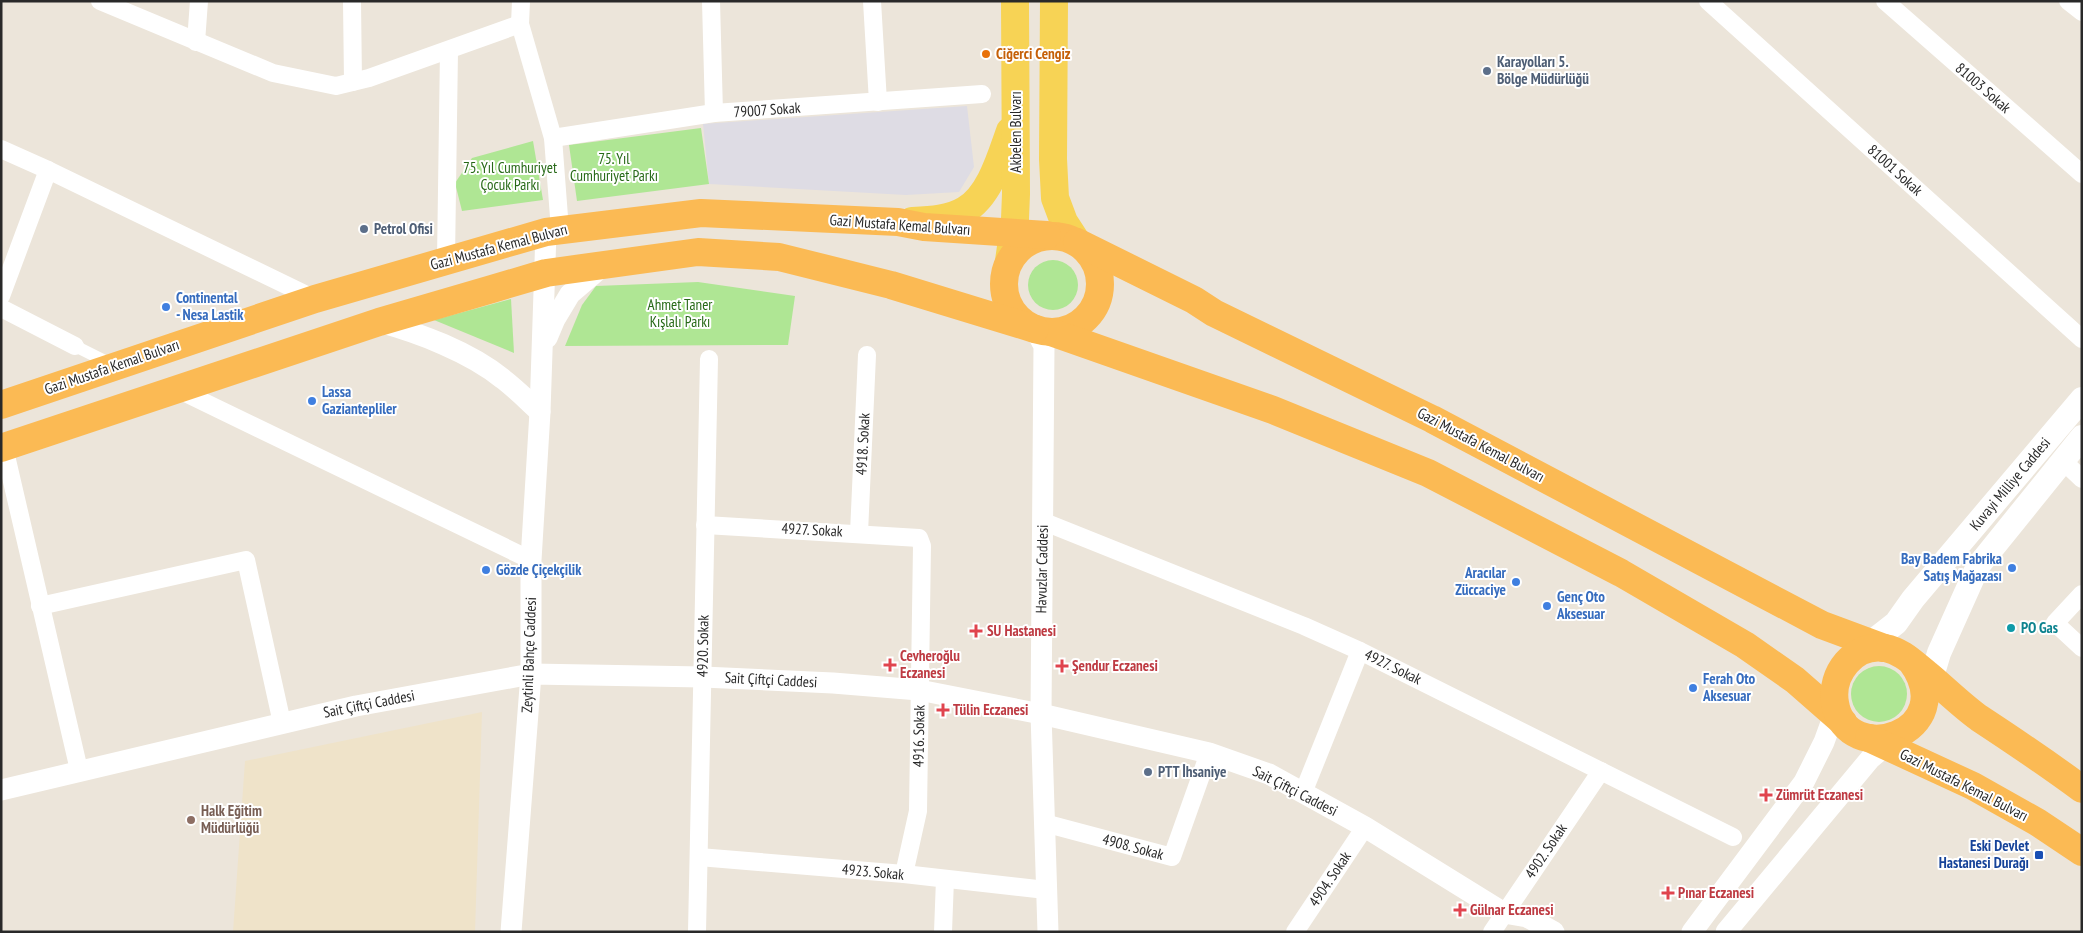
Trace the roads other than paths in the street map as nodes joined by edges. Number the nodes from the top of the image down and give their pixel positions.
1 (100, 1) edge
2 (199, 1) edge
3 (352, 1) edge
4 (521, 1) edge
5 (711, 1) edge
6 (872, 1) edge
7 (1015, 1) edge
8 (1054, 1) edge
9 (1708, 1) edge
10 (1885, 1) edge
11 (2068, 1) edge
12 (2082, 12) edge
13 (520, 24) junction
14 (196, 42) junction
15 (449, 50) junction
16 (353, 82) junction
17 (982, 94) dead end
18 (878, 102) junction
19 (714, 113) junction
20 (1016, 113) junction
21 (553, 138) junction
22 (1, 150) edge
23 (48, 170) junction
24 (2082, 174) edge
25 (898, 222) junction
26 (553, 231) junction
27 (1013, 233) junction
28 (1047, 235) junction
29 (1077, 242) junction
30 (446, 260) junction
31 (1009, 261) junction
32 (604, 265) junction
33 (546, 274) junction
34 (1, 296) edge
35 (315, 300) junction
36 (1, 308) edge
37 (379, 322) junction
38 (1043, 331) junction
39 (2082, 339) edge
40 (75, 346) joint
41 (543, 348) junction
42 (867, 355) dead end
43 (709, 359) dead end
44 (114, 366) junction
45 (178, 388) junction
46 (2082, 399) edge
47 (1, 405) edge
48 (540, 412) junction
49 (2082, 437) edge
50 (2, 447) edge
51 (2062, 460) junction
52 (2082, 479) edge
53 (1042, 521) junction
54 (705, 525) junction
55 (859, 533) junction
56 (918, 538) joint
57 (531, 560) junction
58 (2082, 594) edge
59 (40, 606) junction
60 (2082, 648) edge
61 (1870, 649) junction
62 (1360, 651) junction
63 (531, 674) junction
64 (703, 677) junction
65 (1922, 680) junction
66 (919, 690) junction
67 (1041, 714) junction
68 (1838, 715) junction
69 (282, 723) junction
70 (1884, 740) junction
71 (1209, 753) junction
72 (79, 770) junction
73 (1601, 771) junction
74 (2082, 789) edge
75 (1, 790) edge
76 (1303, 793) junction
77 (1044, 823) junction
78 (1365, 827) junction
79 (1733, 837) dead end
80 (2082, 852) edge
81 (698, 857) junction
82 (904, 874) junction
83 (945, 879) junction
84 (1046, 890) junction
85 (1504, 913) junction
86 (511, 932) edge
87 (697, 932) edge
88 (943, 932) edge
89 (1048, 932) edge
90 (1295, 932) edge
91 (1492, 932) edge
92 (1518, 932) edge
93 (1554, 932) edge
94 (1692, 932) edge
95 (1726, 932) edge

1 - 14 street
2 - 14 street
3 - 16 street
4 - 13 street
5 - 19 street
6 - 18 street
7 - 20 main road, Akbelen Bulvarı
8 - 29 main road
9 - 39 street, 81001 Sokak
10 - 24 street, 81003 Sokak
11 - 12 street
13 - 15 street
13 - 21 street
14 - 16 street
15 - 16 street
15 - 30 street
17 - 18 street, 79007 Sokak
18 - 19 street, 79007 Sokak
19 - 21 street, 79007 Sokak
20 - 25 main road
20 - 27 main road, Akbelen Bulvarı
21 - 26 street
22 - 23 street
23 - 34 street
23 - 35 street
25 - 26 highway, Gazi Mustafa Kemal Bulvarı
25 - 27 highway, Gazi Mustafa Kemal Bulvarı
26 - 30 highway, Gazi Mustafa Kemal Bulvarı
26 - 33 street
27 - 28 highway, Gazi Mustafa Kemal Bulvarı
27 - 31 main road, Akbelen Bulvarı
28 - 29 highway
28 - 31 highway
29 - 38 highway
29 - 61 highway, Gazi Mustafa Kemal Bulvarı
30 - 35 highway, Gazi Mustafa Kemal Bulvarı
31 - 38 highway
32 - 33 highway
32 - 38 highway
32 - 41 street
33 - 37 highway
33 - 41 street
35 - 44 highway, Gazi Mustafa Kemal Bulvarı
36 - 40 street
37 - 45 highway
37 - 48 street
38 - 53 street, Havuzlar Caddesi
38 - 68 highway
40 - 44 street
41 - 48 street, Zeytinli Bahçe Caddesi
42 - 55 street, 4918. Sokak
43 - 54 street, 4920. Sokak
44 - 47 highway, Gazi Mustafa Kemal Bulvarı
45 - 50 highway
45 - 57 street
46 - 61 main road, Kuvayi Milliye Caddesi
48 - 57 street, Zeytinli Bahçe Caddesi
49 - 51 main road, Kuvayi Milliye Caddesi
50 - 59 street
51 - 52 street
51 - 65 main road, Kuvayi Milliye Caddesi
53 - 62 street, 4927. Sokak
53 - 67 street, Havuzlar Caddesi
54 - 55 street, 4927. Sokak
54 - 64 street, 4920. Sokak
55 - 56 street, 4927. Sokak
56 - 66 street, 4916. Sokak
57 - 63 street, Zeytinli Bahçe Caddesi
58 - 60 street
59 - 69 street
59 - 72 street
61 - 65 highway
61 - 68 highway
62 - 73 street, 4927. Sokak
62 - 76 street
63 - 64 street, Sait Çiftçi Caddesi
63 - 69 street, Sait Çiftçi Caddesi
63 - 86 street, Zeytinli Bahçe Caddesi
64 - 66 street, Sait Çiftçi Caddesi
64 - 81 street, 4920. Sokak
65 - 70 highway
65 - 74 highway
66 - 67 street, Sait Çiftçi Caddesi
66 - 82 street, 4916. Sokak
67 - 71 street, Sait Çiftçi Caddesi
67 - 77 street, Havuzlar Caddesi
68 - 70 highway
68 - 94 street
69 - 72 street, Sait Çiftçi Caddesi
70 - 80 highway, Gazi Mustafa Kemal Bulvarı
70 - 95 street
71 - 76 street, Sait Çiftçi Caddesi
71 - 77 street, 4908. Sokak
72 - 75 street, Sait Çiftçi Caddesi
73 - 79 street, 4927. Sokak
73 - 85 street, 4902. Sokak
76 - 78 street, Sait Çiftçi Caddesi
77 - 84 street, Havuzlar Caddesi
78 - 85 street, Sait Çiftçi Caddesi
78 - 90 street, 4904. Sokak
81 - 82 street, 4923. Sokak
81 - 87 street, 4920. Sokak
82 - 83 street, 4923. Sokak
83 - 84 street, 4923. Sokak
83 - 88 street
84 - 89 street, Havuzlar Caddesi
85 - 91 street, 4902. Sokak
85 - 92 street, Sait Çiftçi Caddesi
85 - 93 street, Sait Çiftçi Caddesi

